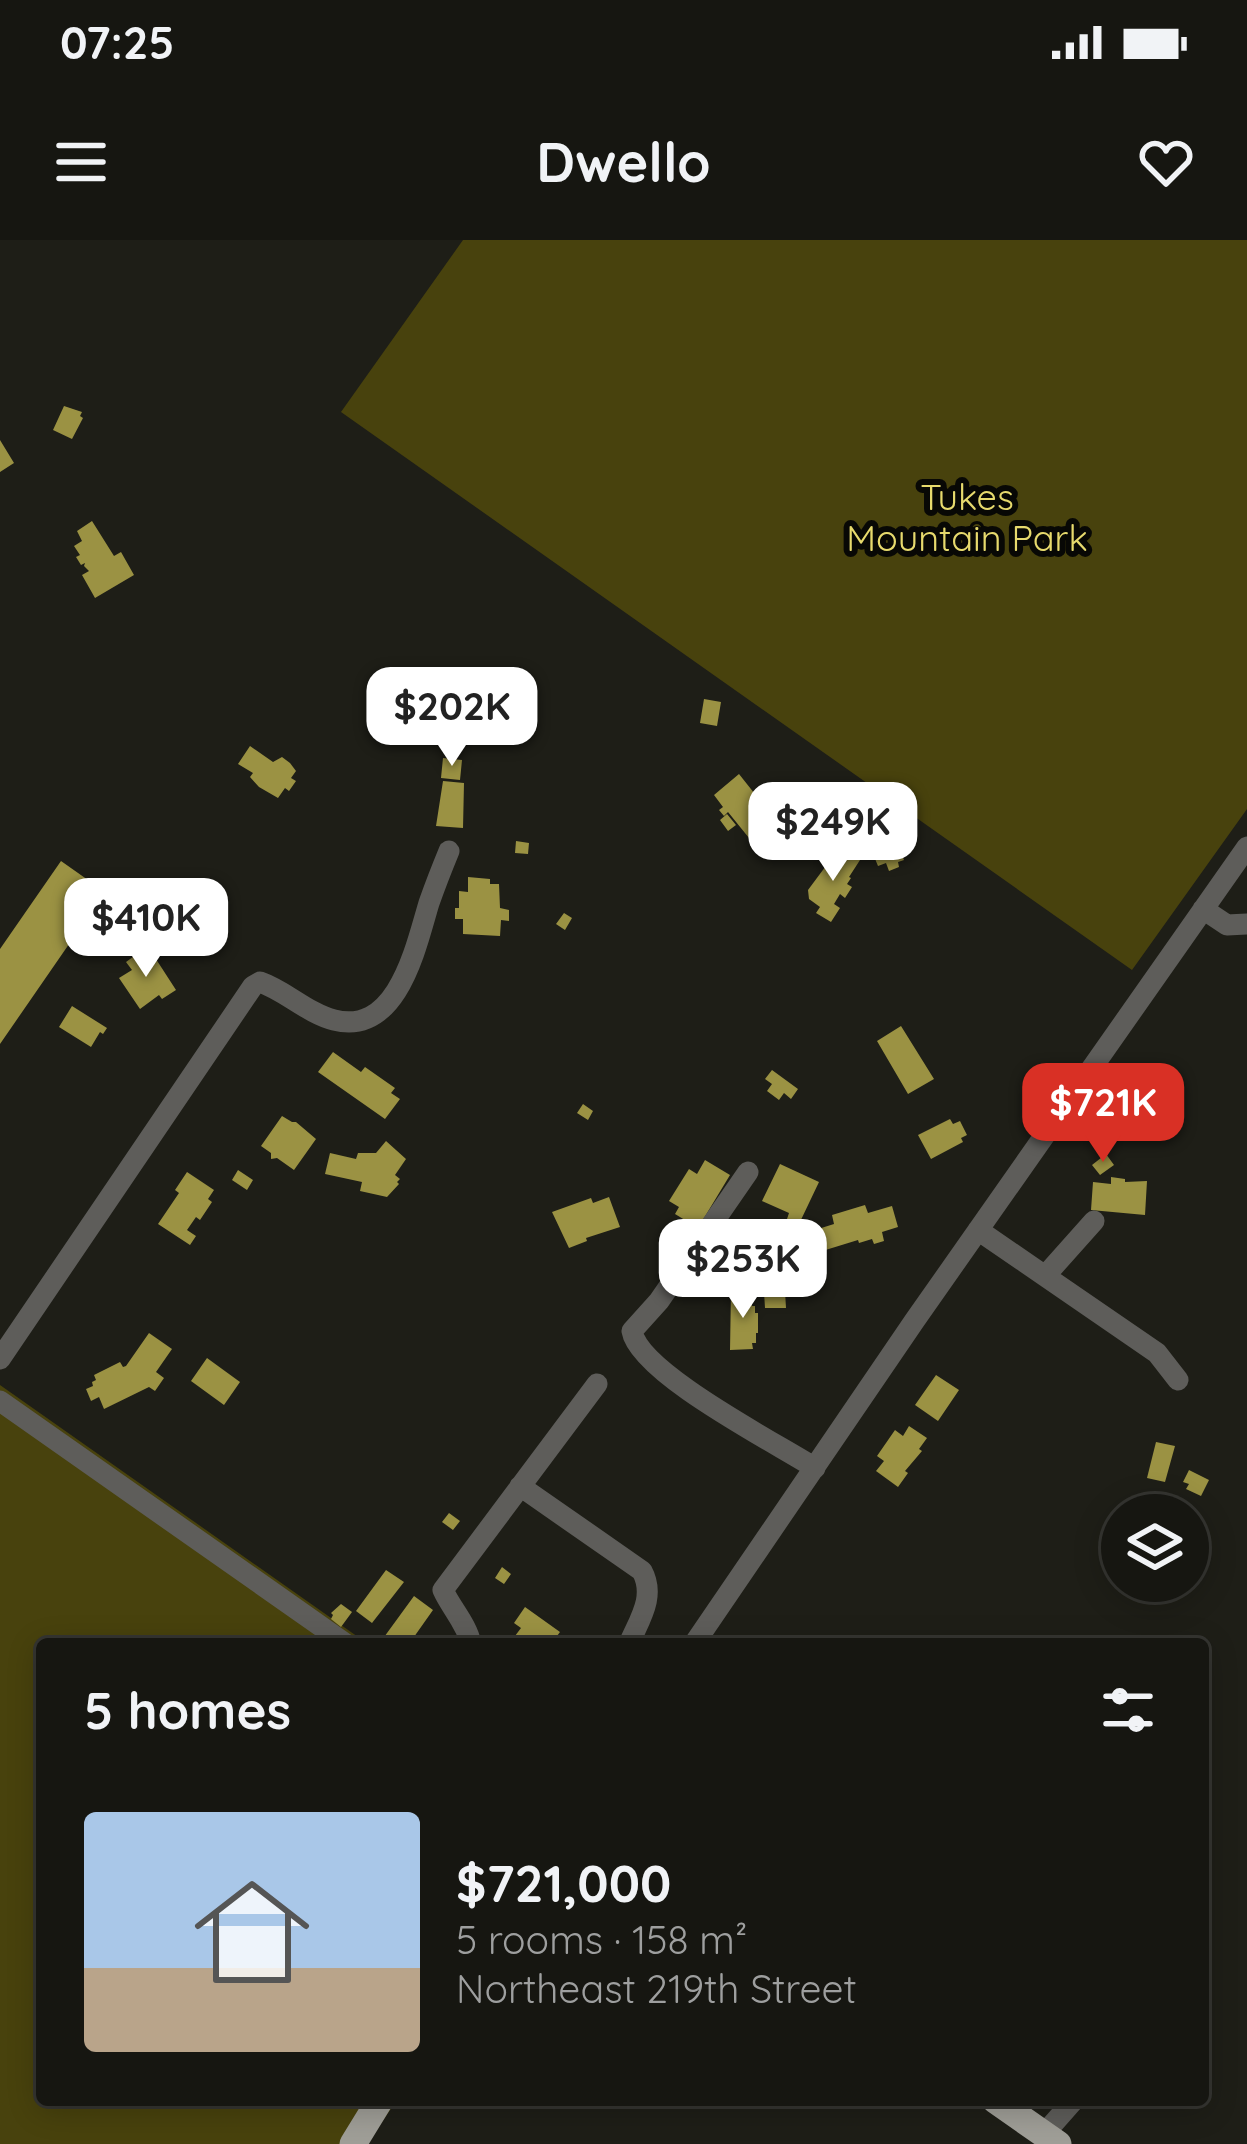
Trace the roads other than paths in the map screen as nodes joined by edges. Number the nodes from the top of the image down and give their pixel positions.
1 (1247, 847) edge
2 (449, 851) dead end
3 (1203, 909) junction
4 (1247, 924) edge
5 (748, 1172) dead end
6 (1094, 1221) dead end
7 (978, 1230) junction
8 (1046, 1276) junction
9 (0, 1359) edge
10 (1178, 1379) dead end
11 (597, 1384) dead end
12 (0, 1401) edge
13 (815, 1468) junction
14 (520, 1486) junction
15 (337, 1638) edge
16 (470, 1638) edge
17 (631, 1638) edge
18 (698, 1638) edge
19 (376, 2106) edge
20 (1004, 2106) edge
21 (1070, 2106) edge
22 (1051, 2139) edge
23 (353, 2144) edge

1 - 3 street
2 - 9 street
3 - 4 street
3 - 7 street
5 - 13 street
6 - 8 street
7 - 8 street
7 - 13 street
8 - 10 street
11 - 14 street
12 - 15 street
13 - 18 street
14 - 16 street
14 - 17 street
19 - 23 main road
20 - 22 main road
21 - 22 street

